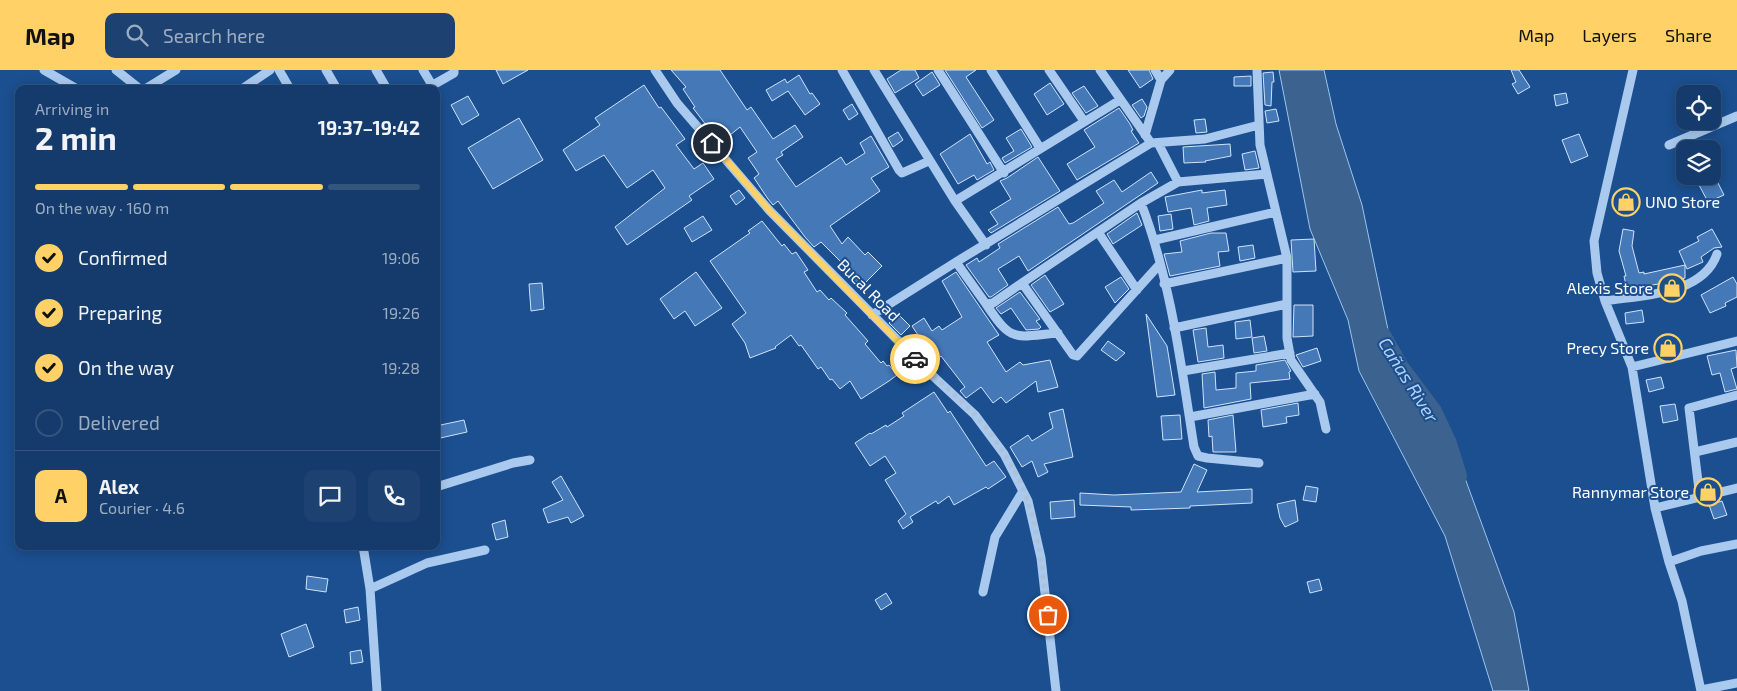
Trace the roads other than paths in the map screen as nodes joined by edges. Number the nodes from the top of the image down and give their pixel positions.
1 (44, 70) edge
2 (116, 70) edge
3 (176, 70) edge
4 (270, 70) edge
5 (279, 70) edge
6 (326, 70) edge
7 (376, 70) edge
8 (423, 70) edge
9 (454, 70) edge
10 (655, 70) edge
11 (842, 70) edge
12 (874, 70) edge
13 (938, 70) edge
14 (991, 70) edge
15 (1049, 70) edge
16 (1100, 70) edge
17 (1155, 70) edge
18 (1170, 70) edge
19 (1257, 70) edge
20 (1633, 70) edge
21 (1161, 80) junction
22 (70, 85) edge
23 (135, 85) edge
24 (152, 85) edge
25 (248, 85) edge
26 (288, 85) edge
27 (335, 85) edge
28 (385, 85) edge
29 (428, 85) edge
30 (433, 85) edge
31 (1120, 100) junction
32 (1737, 116) edge
33 (1084, 121) junction
34 (1259, 125) junction
35 (1151, 140) junction
36 (1669, 145) dead end
37 (1040, 148) junction
38 (929, 161) junction
39 (1004, 173) junction
40 (1267, 174) junction
41 (1178, 182) junction
42 (955, 201) junction
43 (1141, 203) junction
44 (1276, 212) junction
45 (1098, 232) junction
46 (1155, 240) junction
47 (986, 245) junction
48 (1717, 254) dead end
49 (1287, 258) junction
50 (956, 262) junction
51 (1159, 265) junction
52 (1022, 283) junction
53 (1164, 284) junction
54 (1137, 290) junction
55 (1606, 301) junction
56 (986, 304) junction
57 (1286, 304) junction
58 (872, 316) junction
59 (1174, 328) junction
60 (1058, 334) junction
61 (1737, 341) edge
62 (1290, 354) junction
63 (1632, 367) junction
64 (1183, 372) junction
65 (1315, 394) junction
66 (1737, 395) edge
67 (1190, 417) junction
68 (1326, 429) dead end
69 (1737, 442) edge
70 (1695, 452) junction
71 (530, 460) dead end
72 (1259, 463) dead end
73 (440, 485) edge
74 (1737, 488) edge
75 (1023, 491) junction
76 (1700, 498) junction
77 (1655, 508) junction
78 (1737, 544) edge
79 (364, 550) edge
80 (485, 550) dead end
81 (1669, 562) junction
82 (370, 588) junction
83 (983, 592) dead end
84 (1737, 683) edge
85 (1701, 690) edge
86 (377, 691) edge
87 (1056, 691) edge

1 - 22 street
2 - 23 street
3 - 24 street
4 - 25 street
5 - 26 street
6 - 27 street
7 - 28 street
8 - 29 street
9 - 30 street
10 - 58 street, Bucal Road
11 - 38 street
12 - 38 street
13 - 39 street
14 - 37 street
15 - 33 street
16 - 31 street
17 - 21 street
18 - 21 street
19 - 34 street
20 - 55 street
21 - 35 street
31 - 33 street
31 - 35 street
32 - 36 street
33 - 37 street
34 - 35 street
34 - 40 street
35 - 41 street
35 - 47 street
37 - 39 street
38 - 42 street
39 - 42 street
40 - 41 street
40 - 44 street
41 - 43 street
42 - 47 street
43 - 45 street
43 - 46 street
44 - 46 street
44 - 49 street
45 - 52 street
45 - 54 street
46 - 51 street
47 - 50 street
48 - 55 street
49 - 53 street
49 - 57 street
50 - 56 street
50 - 58 street
51 - 53 street
51 - 54 street
52 - 56 street
52 - 60 street
53 - 59 street
54 - 60 street
55 - 63 street
56 - 60 street
57 - 59 street
57 - 62 street
58 - 75 street, Bucal Road
59 - 64 street
61 - 63 street
62 - 64 street
62 - 65 street
63 - 77 street
64 - 67 street
65 - 67 street
65 - 68 street
66 - 70 street
67 - 72 street
69 - 70 street
70 - 76 street
71 - 73 street
74 - 76 street
75 - 83 street
75 - 87 street, Bucal Road
76 - 77 street
77 - 81 street
78 - 81 street
79 - 82 street
80 - 82 street
81 - 85 street
82 - 86 street
84 - 85 street

